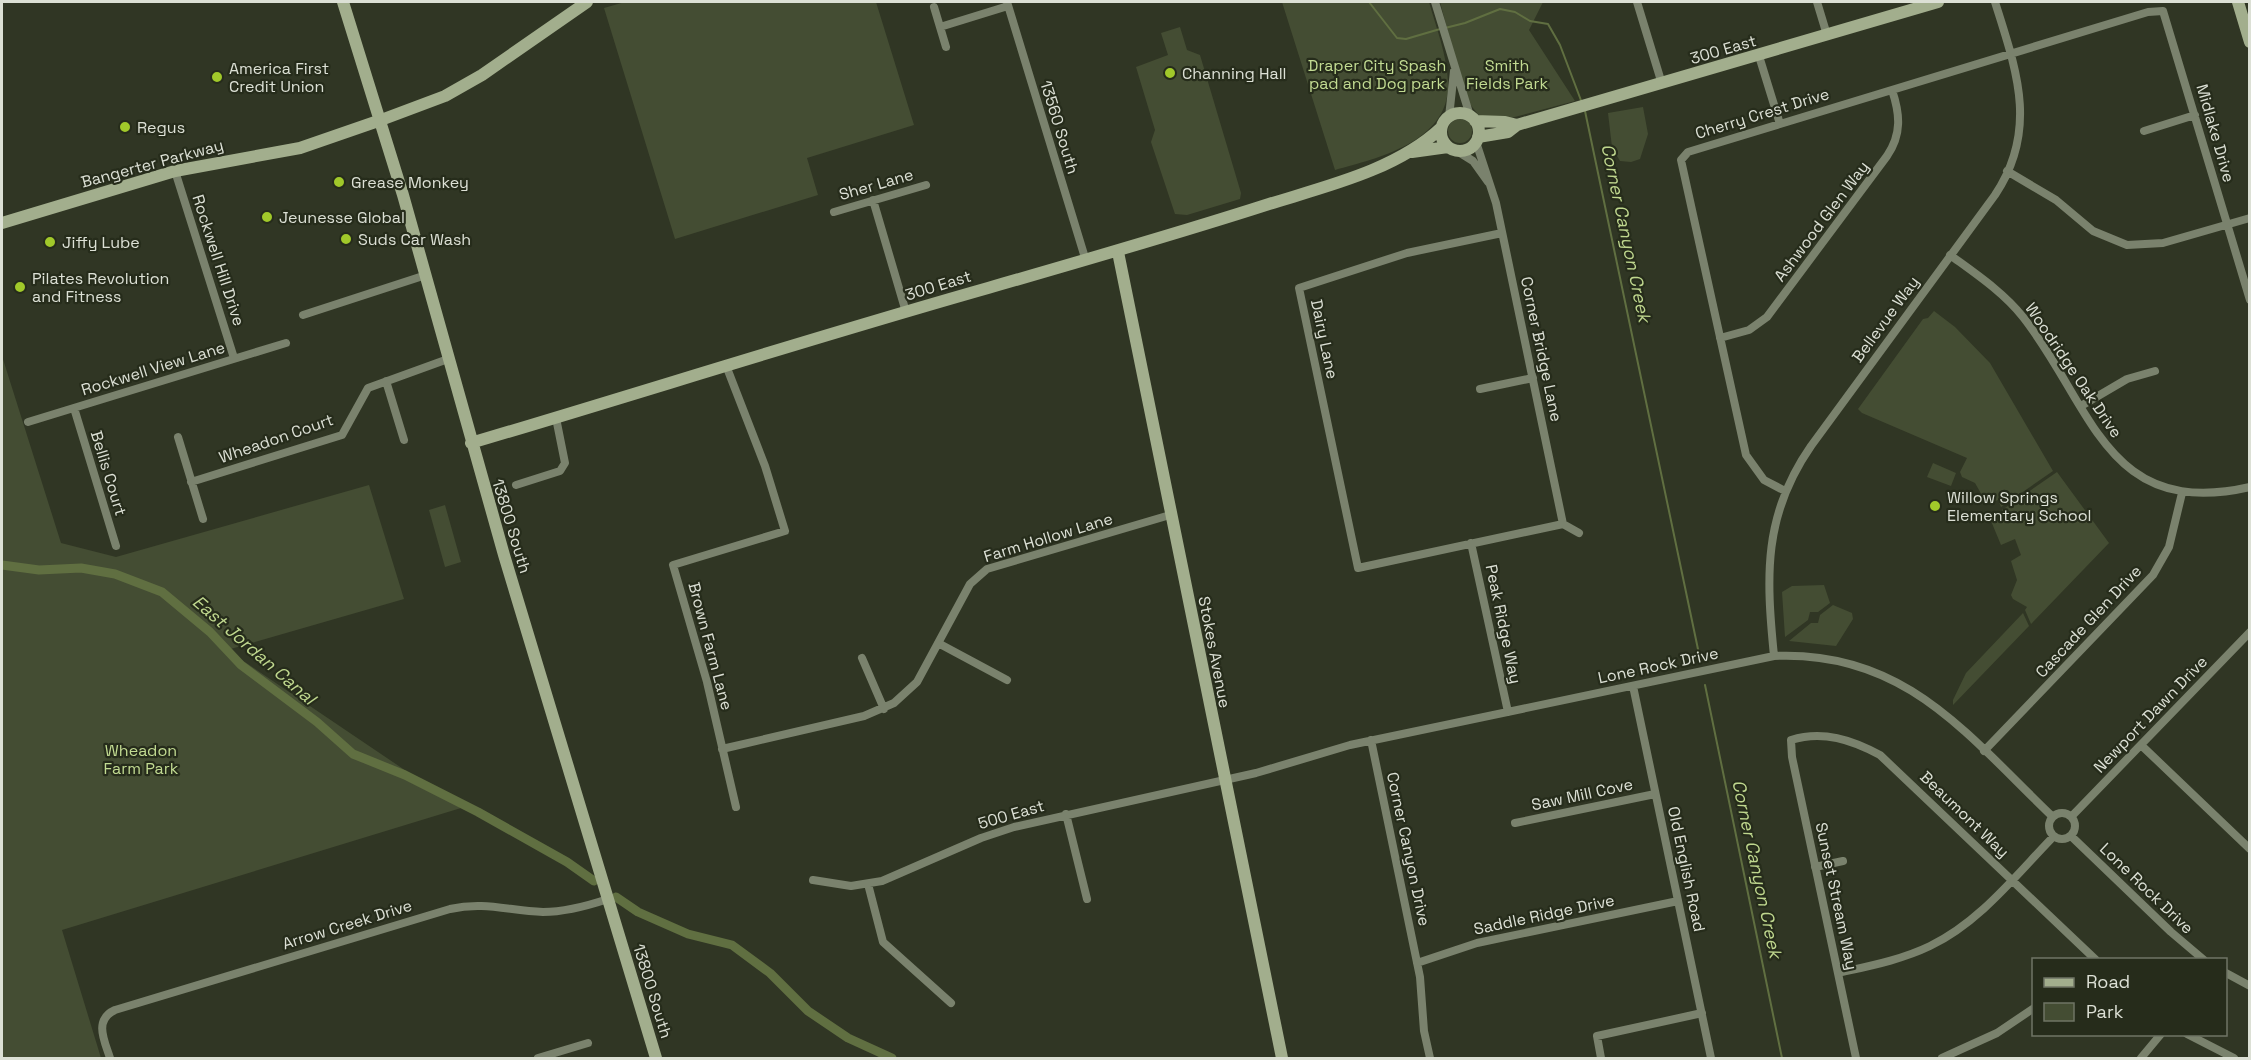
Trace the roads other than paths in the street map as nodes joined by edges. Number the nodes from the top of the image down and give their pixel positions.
1 (344, 2) edge
2 (587, 2) edge
3 (1435, 2) edge
4 (1637, 2) edge
5 (1817, 2) edge
6 (1938, 2) edge
7 (1995, 2) edge
8 (2238, 2) edge
9 (1008, 4) edge
10 (934, 7) dead end
11 (2163, 11) joint
12 (940, 27) junction
13 (1827, 35) junction
14 (2250, 42) edge
15 (946, 47) dead end
16 (2011, 53) junction
17 (1760, 56) junction
18 (1454, 71) junction
19 (1662, 84) junction
20 (1892, 90) junction
21 (2196, 115) junction
22 (1449, 117) junction
23 (1472, 118) junction
24 (381, 120) junction
25 (1780, 123) junction
26 (1517, 125) junction
27 (1441, 128) junction
28 (2144, 130) dead end
29 (1477, 140) junction
30 (1452, 149) junction
31 (1412, 152) junction
32 (174, 171) junction
33 (2007, 171) junction
34 (1488, 182) junction
35 (926, 185) dead end
36 (873, 200) junction
37 (834, 212) dead end
38 (2250, 218) edge
39 (2, 223) edge
40 (2227, 224) junction
41 (1502, 233) junction
42 (1118, 252) junction
43 (1950, 255) junction
44 (1086, 261) junction
45 (426, 275) junction
46 (2250, 300) edge
47 (906, 312) junction
48 (303, 315) dead end
49 (1720, 338) junction
50 (286, 342) dead end
51 (234, 358) junction
52 (448, 359) junction
53 (727, 368) junction
54 (2155, 371) dead end
55 (1533, 378) junction
56 (386, 381) junction
57 (1480, 389) dead end
58 (2081, 406) junction
59 (74, 408) junction
60 (556, 418) junction
61 (28, 422) dead end
62 (178, 437) dead end
63 (404, 440) dead end
64 (471, 443) junction
65 (191, 482) junction
66 (516, 485) dead end
67 (2250, 487) edge
68 (1785, 491) junction
69 (2182, 493) junction
70 (1170, 515) junction
71 (202, 519) dead end
72 (1563, 524) junction
73 (1579, 533) dead end
74 (1471, 543) junction
75 (116, 546) dead end
76 (2250, 632) edge
77 (939, 644) junction
78 (1773, 656) junction
79 (862, 658) dead end
80 (1007, 680) dead end
81 (1633, 686) junction
82 (884, 709) junction
83 (1508, 712) junction
84 (1371, 740) junction
85 (1791, 740) joint
86 (2141, 745) junction
87 (722, 749) junction
88 (1984, 751) junction
89 (1224, 779) junction
90 (1656, 794) junction
91 (736, 807) dead end
92 (1066, 814) junction
93 (2053, 817) junction
94 (2071, 817) junction
95 (1515, 823) dead end
96 (2054, 836) junction
97 (2071, 836) junction
98 (2250, 849) edge
99 (1843, 861) dead end
100 (1815, 867) junction
101 (2012, 879) junction
102 (813, 880) dead end
103 (868, 885) junction
104 (608, 899) junction
105 (1087, 899) dead end
106 (1678, 901) junction
107 (2091, 958) edge
108 (2202, 958) edge
109 (1417, 963) junction
110 (1838, 973) junction
111 (2227, 974) edge
112 (2250, 986) edge
113 (951, 1003) dead end
114 (2032, 1009) edge
115 (1702, 1013) junction
116 (2160, 1036) edge
117 (2189, 1036) edge
118 (588, 1043) dead end
119 (110, 1059) edge
120 (538, 1059) edge
121 (657, 1059) edge
122 (1282, 1059) edge
123 (1430, 1059) edge
124 (1601, 1059) edge
125 (1711, 1059) edge
126 (1856, 1059) edge
127 (1942, 1059) edge
128 (2141, 1059) edge
129 (2234, 1059) edge

1 - 24 main road, 13800 South
2 - 24 main road, Bangerter Parkway
3 - 18 street
4 - 19 street
5 - 13 street
6 - 13 main road, 300 East
7 - 16 street, Bellevue Way
8 - 14 main road
9 - 12 street
9 - 44 street, 13560 South
10 - 12 street
11 - 16 street, Cherry Crest Drive
11 - 21 street, Midlake Drive
12 - 15 street
13 - 17 main road, 300 East
16 - 20 street, Cherry Crest Drive
16 - 33 street, Bellevue Way
17 - 19 main road, 300 East
17 - 25 street
18 - 22 street
18 - 23 street
19 - 26 main road, 300 East
20 - 25 street, Cherry Crest Drive
20 - 49 street, Ashwood Glen Way
21 - 28 street
21 - 40 street, Midlake Drive
22 - 23 main road
22 - 27 main road
23 - 26 main road, 300 East
23 - 29 main road
24 - 32 main road, Bangerter Parkway
24 - 45 main road, 13800 South
25 - 49 street, Cherry Crest Drive
26 - 29 main road, 300 East
27 - 30 main road
27 - 31 main road, 300 East
29 - 30 main road
29 - 34 street, Corner Bridge Lane
30 - 31 main road, 300 East
30 - 34 street, Corner Bridge Lane
31 - 42 main road, 300 East
32 - 39 main road, Bangerter Parkway
32 - 51 street, Rockwell Hill Drive
33 - 40 street
33 - 43 street, Bellevue Way
34 - 41 street, Corner Bridge Lane
35 - 36 street, Sher Lane
36 - 37 street, Sher Lane
36 - 47 street
38 - 40 street
40 - 46 street, Midlake Drive
41 - 55 street, Corner Bridge Lane
41 - 74 street, Dairy Lane
42 - 44 main road, 300 East
42 - 70 main road, Stokes Avenue
43 - 58 street, Woodridge Oak Drive
43 - 68 street, Bellevue Way
44 - 47 main road, 300 East
45 - 48 street
45 - 52 main road, 13800 South
47 - 53 main road, 300 East
49 - 68 street, Cherry Crest Drive
50 - 51 street, Rockwell View Lane
51 - 59 street, Rockwell View Lane
52 - 56 street, Wheadon Court
52 - 64 main road, 13800 South
53 - 60 main road, 300 East
53 - 87 street, Brown Farm Lane
54 - 58 street
55 - 57 street
55 - 72 street, Corner Bridge Lane
56 - 63 street
56 - 65 street, Wheadon Court
58 - 69 street, Woodridge Oak Drive
59 - 61 street, Rockwell View Lane
59 - 75 street, Bellis Court
60 - 64 main road, 300 East
60 - 66 street
62 - 65 street
64 - 104 main road, 13800 South
65 - 71 street
67 - 69 street, Woodridge Oak Drive
68 - 78 street, Bellevue Way
69 - 88 street, Cascade Glen Drive
70 - 77 street, Farm Hollow Lane
70 - 89 main road, Stokes Avenue
72 - 73 street
72 - 74 street
74 - 83 street, Peak Ridge Way
76 - 86 street, Newport Dawn Drive
77 - 80 street
77 - 82 street, Farm Hollow Lane
78 - 81 street, Lone Rock Drive
78 - 88 street, Lone Rock Drive
79 - 82 street
81 - 83 street, Lone Rock Drive
81 - 90 street, Old English Road
82 - 87 street, Farm Hollow Lane
83 - 84 street, Lone Rock Drive
84 - 89 street, Lone Rock Drive
84 - 109 street, Corner Canyon Drive
85 - 100 street, Sunset Stream Way
85 - 101 street, Beaumont Way
86 - 94 street, Newport Dawn Drive
86 - 98 street
87 - 91 street, Brown Farm Lane
88 - 93 street, Lone Rock Drive
89 - 92 street, 500 East
89 - 122 main road, Stokes Avenue
90 - 95 street, Saw Mill Cove
90 - 106 street, Old English Road
92 - 103 street, 500 East
92 - 105 street
93 - 94 street
93 - 96 street
94 - 97 street
96 - 97 street
96 - 101 street
97 - 108 street, Lone Rock Drive
99 - 100 street
100 - 110 street, Sunset Stream Way
101 - 107 street, Beaumont Way
101 - 110 street
102 - 103 street, 500 East
103 - 113 street
104 - 119 street, Arrow Creek Drive
104 - 121 main road, 13800 South
106 - 109 street, Saddle Ridge Drive
106 - 115 street, Old English Road
109 - 123 street, Corner Canyon Drive
110 - 126 street, Sunset Stream Way
111 - 112 street
114 - 127 street
115 - 124 street
115 - 125 street, Old English Road
116 - 128 street
117 - 129 street
118 - 120 street

